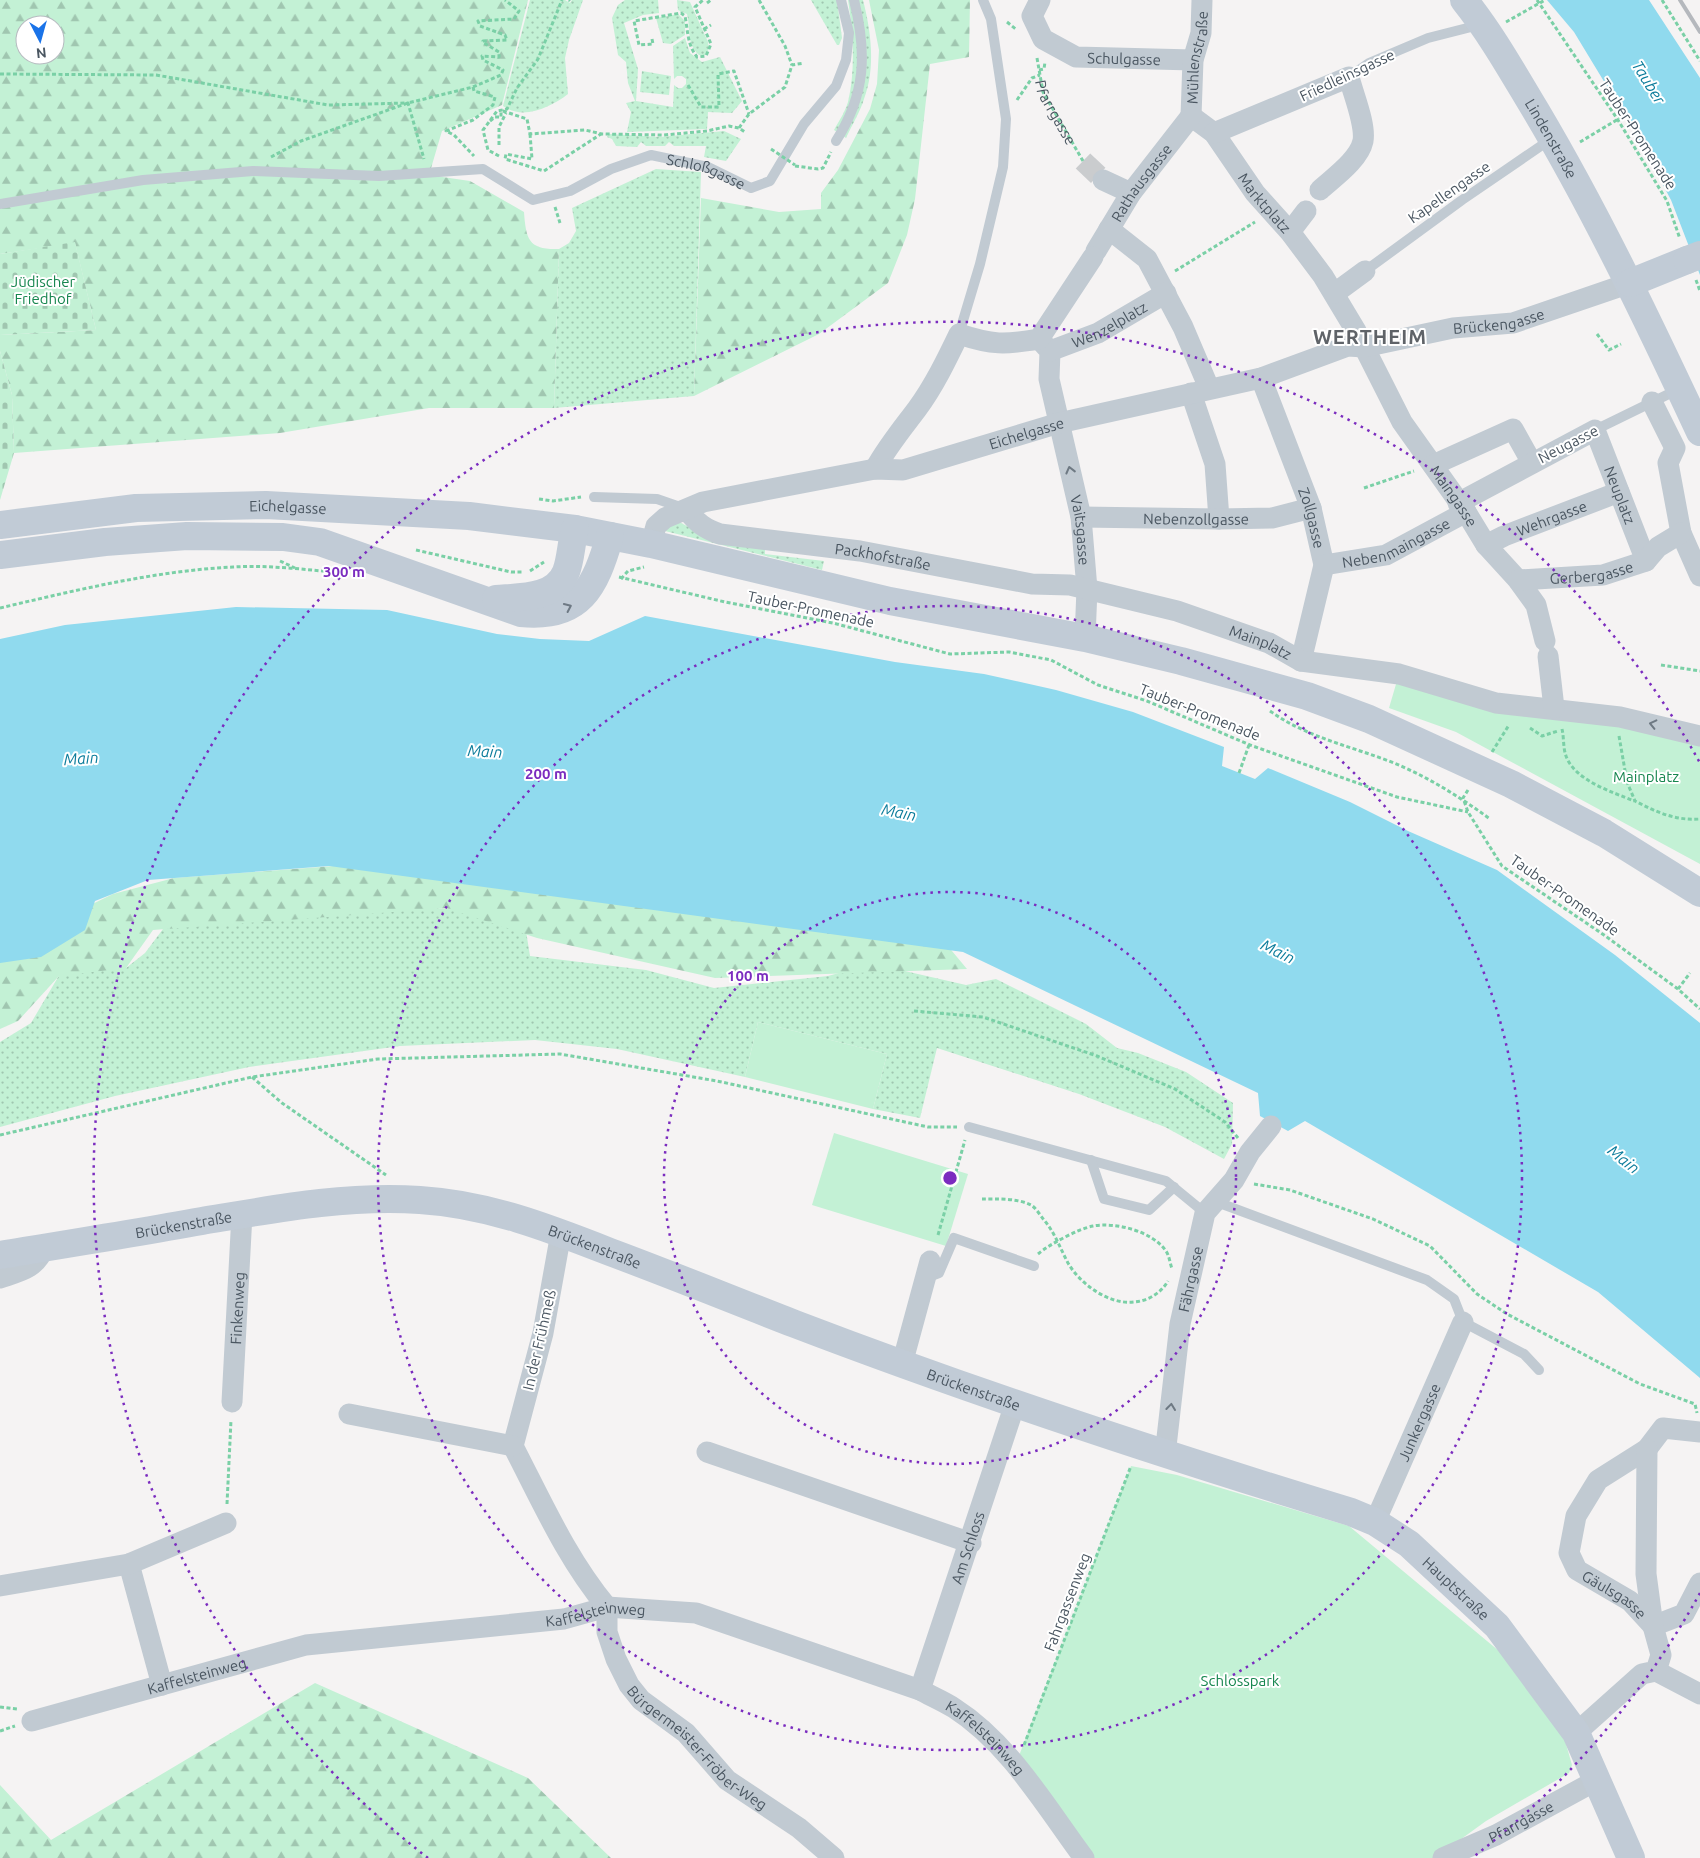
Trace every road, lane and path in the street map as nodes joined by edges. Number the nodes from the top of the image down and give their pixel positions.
1 (506, 0) edge
2 (562, 0) edge
3 (704, 0) edge
4 (711, 0) edge
5 (759, 0) edge
6 (841, 0) edge
7 (854, 0) edge
8 (983, 0) edge
9 (1040, 0) edge
10 (1202, 0) edge
11 (1464, 0) edge
12 (1545, 0) edge
13 (1662, 0) edge
14 (1538, 1) edge
15 (711, 25) dead end
16 (1493, 26) junction
17 (704, 29) junction
18 (652, 39) dead end
19 (1038, 59) dead end
20 (1193, 60) junction
21 (1700, 60) edge
22 (804, 64) dead end
23 (792, 65) junction
24 (0, 74) edge
25 (1040, 75) junction
26 (1349, 76) junction
27 (688, 85) dead end
28 (473, 87) junction
29 (408, 103) junction
30 (506, 113) junction
31 (749, 114) junction
32 (1191, 116) junction
33 (1006, 119) junction
34 (1619, 119) junction
35 (490, 122) junction
36 (739, 128) junction
37 (746, 132) dead end
38 (1214, 133) junction
39 (530, 134) junction
40 (602, 134) junction
41 (1552, 139) junction
42 (836, 141) joint
43 (1579, 143) dead end
44 (499, 145) dead end
45 (771, 149) dead end
46 (499, 156) dead end
47 (1083, 161) tunnel mouth
48 (483, 169) junction
49 (254, 171) junction
50 (428, 174) junction
51 (1103, 180) tunnel mouth
52 (1320, 190) dead end
53 (1131, 193) junction
54 (0, 204) edge
55 (1306, 211) dead end
56 (1272, 212) junction
57 (1109, 229) junction
58 (1290, 232) junction
59 (1691, 260) edge
60 (1365, 271) joint
61 (1630, 283) junction
62 (1163, 286) junction
63 (1700, 291) edge
64 (1334, 294) junction
65 (959, 334) junction
66 (1597, 334) dead end
67 (1621, 344) dead end
68 (1045, 345) junction
69 (1364, 347) junction
70 (1261, 378) junction
71 (1680, 389) junction
72 (1200, 390) junction
73 (1652, 402) junction
74 (1059, 424) junction
75 (1595, 430) junction
76 (1700, 432) edge
77 (1532, 463) junction
78 (1433, 465) junction
79 (875, 469) junction
80 (1364, 488) dead end
81 (1619, 492) junction
82 (594, 497) joint
83 (539, 499) dead end
84 (1462, 507) junction
85 (1311, 508) junction
86 (687, 510) junction
87 (1081, 517) junction
88 (1219, 520) junction
89 (0, 525) edge
90 (575, 529) junction
91 (1682, 532) junction
92 (610, 536) junction
93 (651, 544) junction
94 (1486, 545) junction
95 (0, 555) edge
96 (1646, 561) junction
97 (544, 562) dead end
98 (1324, 565) junction
99 (388, 566) junction
100 (342, 573) dead end
101 (1700, 576) edge
102 (622, 578) dead end
103 (1518, 580) junction
104 (1088, 589) junction
105 (485, 600) junction
106 (0, 608) edge
107 (1085, 638) junction
108 (1301, 661) junction
109 (1662, 665) dead end
110 (1700, 671) edge
111 (1554, 708) junction
112 (1615, 716) junction
113 (1562, 729) dead end
114 (1505, 732) dead end
115 (1307, 733) dead end
116 (1700, 736) edge
117 (1496, 744) dead end
118 (1250, 745) junction
119 (1239, 773) dead end
120 (1470, 786) dead end
121 (1463, 798) junction
122 (1635, 802) junction
123 (1468, 812) junction
124 (1490, 819) dead end
125 (1700, 819) edge
126 (1700, 893) edge
127 (1690, 973) dead end
128 (1678, 989) junction
129 (1700, 1009) edge
130 (914, 1011) dead end
131 (252, 1077) junction
132 (1271, 1126) dead end
133 (969, 1127) junction
134 (0, 1135) edge
135 (1250, 1152) junction
136 (1091, 1160) junction
137 (383, 1174) dead end
138 (1234, 1180) junction
139 (1174, 1187) junction
140 (982, 1199) dead end
141 (1209, 1207) junction
142 (242, 1214) junction
143 (561, 1233) junction
144 (1059, 1241) junction
145 (44, 1248) junction
146 (0, 1255) edge
147 (1030, 1265) joint
148 (928, 1269) junction
149 (1173, 1272) dead end
150 (0, 1278) edge
151 (1170, 1278) dead end
152 (1463, 1322) junction
153 (902, 1364) junction
154 (1539, 1370) dead end
155 (232, 1402) joint
156 (1016, 1404) junction
157 (349, 1414) dead end
158 (1699, 1425) edge
159 (513, 1446) junction
160 (1140, 1446) junction
161 (1647, 1449) junction
162 (707, 1452) dead end
163 (1165, 1455) junction
164 (1376, 1522) junction
165 (226, 1523) joint
166 (971, 1542) junction
167 (129, 1564) junction
168 (1700, 1583) edge
169 (0, 1586) edge
170 (607, 1607) junction
171 (1653, 1626) junction
172 (1656, 1671) junction
173 (162, 1685) junction
174 (920, 1690) junction
175 (1700, 1694) edge
176 (32, 1721) dead end
177 (1576, 1733) junction
178 (1015, 1766) junction
179 (1597, 1780) junction
180 (834, 1858) edge
181 (1084, 1858) edge
182 (1443, 1858) edge
183 (1631, 1858) edge

1 - 28 path
2 - 35 path
3 - 4 path
3 - 17 path
5 - 23 path
6 - 48 lane, Schloßgasse
7 - 42 lane
8 - 33 lane
9 - 20 street, Schulgasse
10 - 20 street, Mühlenstraße
11 - 16 street, Lindenstraße
12 - 14 path
13 - 21 path
14 - 16 path
14 - 34 path, Tauber-Promenade
15 - 17 path
16 - 26 lane, Friedleinsgasse
16 - 41 street, Lindenstraße
17 - 18 path
19 - 25 path, Pfarrgasse
20 - 32 street, Mühlenstraße
22 - 23 path
23 - 31 path
24 - 29 path
25 - 33 path
25 - 47 path, Pfarrgasse
26 - 38 street, Friedleinsgasse
26 - 52 street
27 - 31 path
28 - 29 path
28 - 48 path
29 - 49 path
29 - 50 path
30 - 35 path
30 - 39 path
30 - 44 path
31 - 36 path
32 - 38 street, Marktplatz
32 - 53 street, Rathausgasse
33 - 65 lane
34 - 43 path
34 - 59 path, Tauber-Promenade
35 - 46 path
36 - 37 path
36 - 40 path
38 - 56 street, Marktplatz
39 - 40 path
39 - 40 path
41 - 60 lane, Kapellengasse
41 - 61 street, Lindenstraße
42 - 45 path, bridge
48 - 50 lane
49 - 50 lane
49 - 54 lane
51 - 53 street
53 - 57 street, Rathausgasse
55 - 58 street
56 - 58 street, Marktplatz
56 - 62 path
57 - 62 street
57 - 68 street, Rathausgasse
58 - 64 street, Marktplatz
59 - 61 street
59 - 63 path, Tauber-Promenade
60 - 64 street
61 - 69 street, Brückengasse
61 - 71 street, Lindenstraße
62 - 68 street, Wenzelplatz
62 - 72 street
64 - 69 street, Marktplatz
65 - 68 street
65 - 79 street
66 - 67 path
68 - 74 street
69 - 70 street, Eichelgasse
69 - 78 street, Maingasse
70 - 72 street, Eichelgasse
70 - 85 street, Zollgasse
71 - 73 lane, Neugasse
71 - 76 street, Lindenstraße
72 - 74 street, Eichelgasse
72 - 88 street
73 - 75 lane, Neugasse
73 - 91 street
74 - 79 street, Eichelgasse
87 -> 74 street, Vaitsgasse
75 - 77 street, Neugasse
75 - 81 street, Neuplatz
77 - 78 street
77 - 84 street, Neugasse
78 - 80 path
78 - 84 street, Maingasse
79 - 86 street, Eichelgasse
81 - 94 street, Wehrgasse
81 - 96 street, Neuplatz
82 - 83 path
82 - 86 lane
84 - 94 street, Maingasse
84 - 98 street, Nebenmaingasse
85 - 88 street, Nebenzollgasse
85 - 98 street, Zollgasse
86 - 93 street, Eichelgasse
86 - 104 street, Packhofstraße
87 - 88 street, Nebenzollgasse
87 - 104 street, Vaitsgasse
89 - 90 street, Eichelgasse
90 - 92 street, Eichelgasse
90 - 105 street
91 - 96 street, Gerbergasse
91 - 101 street
92 - 93 street, Eichelgasse
105 -> 92 street
93 - 107 street, Eichelgasse
94 - 103 street, Maingasse
95 - 99 street
96 - 103 street, Gerbergasse
97 - 99 path
98 - 108 street, Zollgasse
99 - 105 street
100 - 106 path
102 - 118 path, Tauber-Promenade
103 - 111 street, Maingasse
104 - 107 street, Vaitsgasse
104 - 108 street, Mainplatz
107 - 126 street, Eichelgasse
108 - 111 street, Mainplatz
109 - 110 path
111 - 112 street, Mainplatz
116 -> 112 street, Mainplatz
112 - 122 path
113 - 122 path
114 - 117 path
115 - 121 path
118 - 119 path
118 - 123 path, Tauber-Promenade
120 - 121 path
121 - 123 path
121 - 124 path
122 - 125 path
123 - 128 path, Tauber-Promenade
127 - 128 path
128 - 129 path, Tauber-Promenade
130 - 135 path
131 - 133 path
131 - 134 path
131 - 137 path
132 - 135 street
133 - 136 lane
133 - 148 path
135 - 138 street
136 - 139 lane
136 - 139 lane
138 - 141 street
138 - 158 path
139 - 141 lane
140 - 144 path
141 - 152 lane
163 -> 141 street, Fährgasse
142 - 143 street, Brückenstraße
142 - 145 street, Brückenstraße
142 - 155 street, Finkenweg
143 - 153 street, Brückenstraße
143 - 159 street, In der Frühmeß
144 - 147 path
144 - 149 path
144 - 151 path
145 - 146 street, Brückenstraße
145 - 150 street
147 - 148 lane
148 - 153 street
152 - 154 lane
152 - 164 street, Junkergasse
153 - 156 street, Brückenstraße
155 - 165 path
156 - 160 street, Brückenstraße
156 - 166 street, Am Schloss
157 - 159 street
158 - 161 street, Gäulsgasse
159 - 170 street
160 - 163 street, Brückenstraße
160 - 178 path, Fahrgassenweg
161 - 171 street, Gäulsgasse
161 - 171 street, Gäulsgasse
162 - 166 street
163 - 164 street, Hauptstraße
164 - 177 street, Hauptstraße
165 - 167 street
166 - 174 street, Am Schloss
167 - 169 street
167 - 173 street
168 - 171 street
170 - 173 street, Kaffelsteinweg
170 - 174 street, Kaffelsteinweg
170 - 180 street, Bürgermeister-Fröber-Weg
171 - 172 street, Gäulsgasse
172 - 175 street
172 - 177 street
173 - 176 street, Kaffelsteinweg
174 - 178 street, Kaffelsteinweg
177 - 179 street, Hauptstraße
178 - 181 street, Kaffelsteinweg
179 - 182 street, Pfarrgasse
179 - 183 street, Hauptstraße

